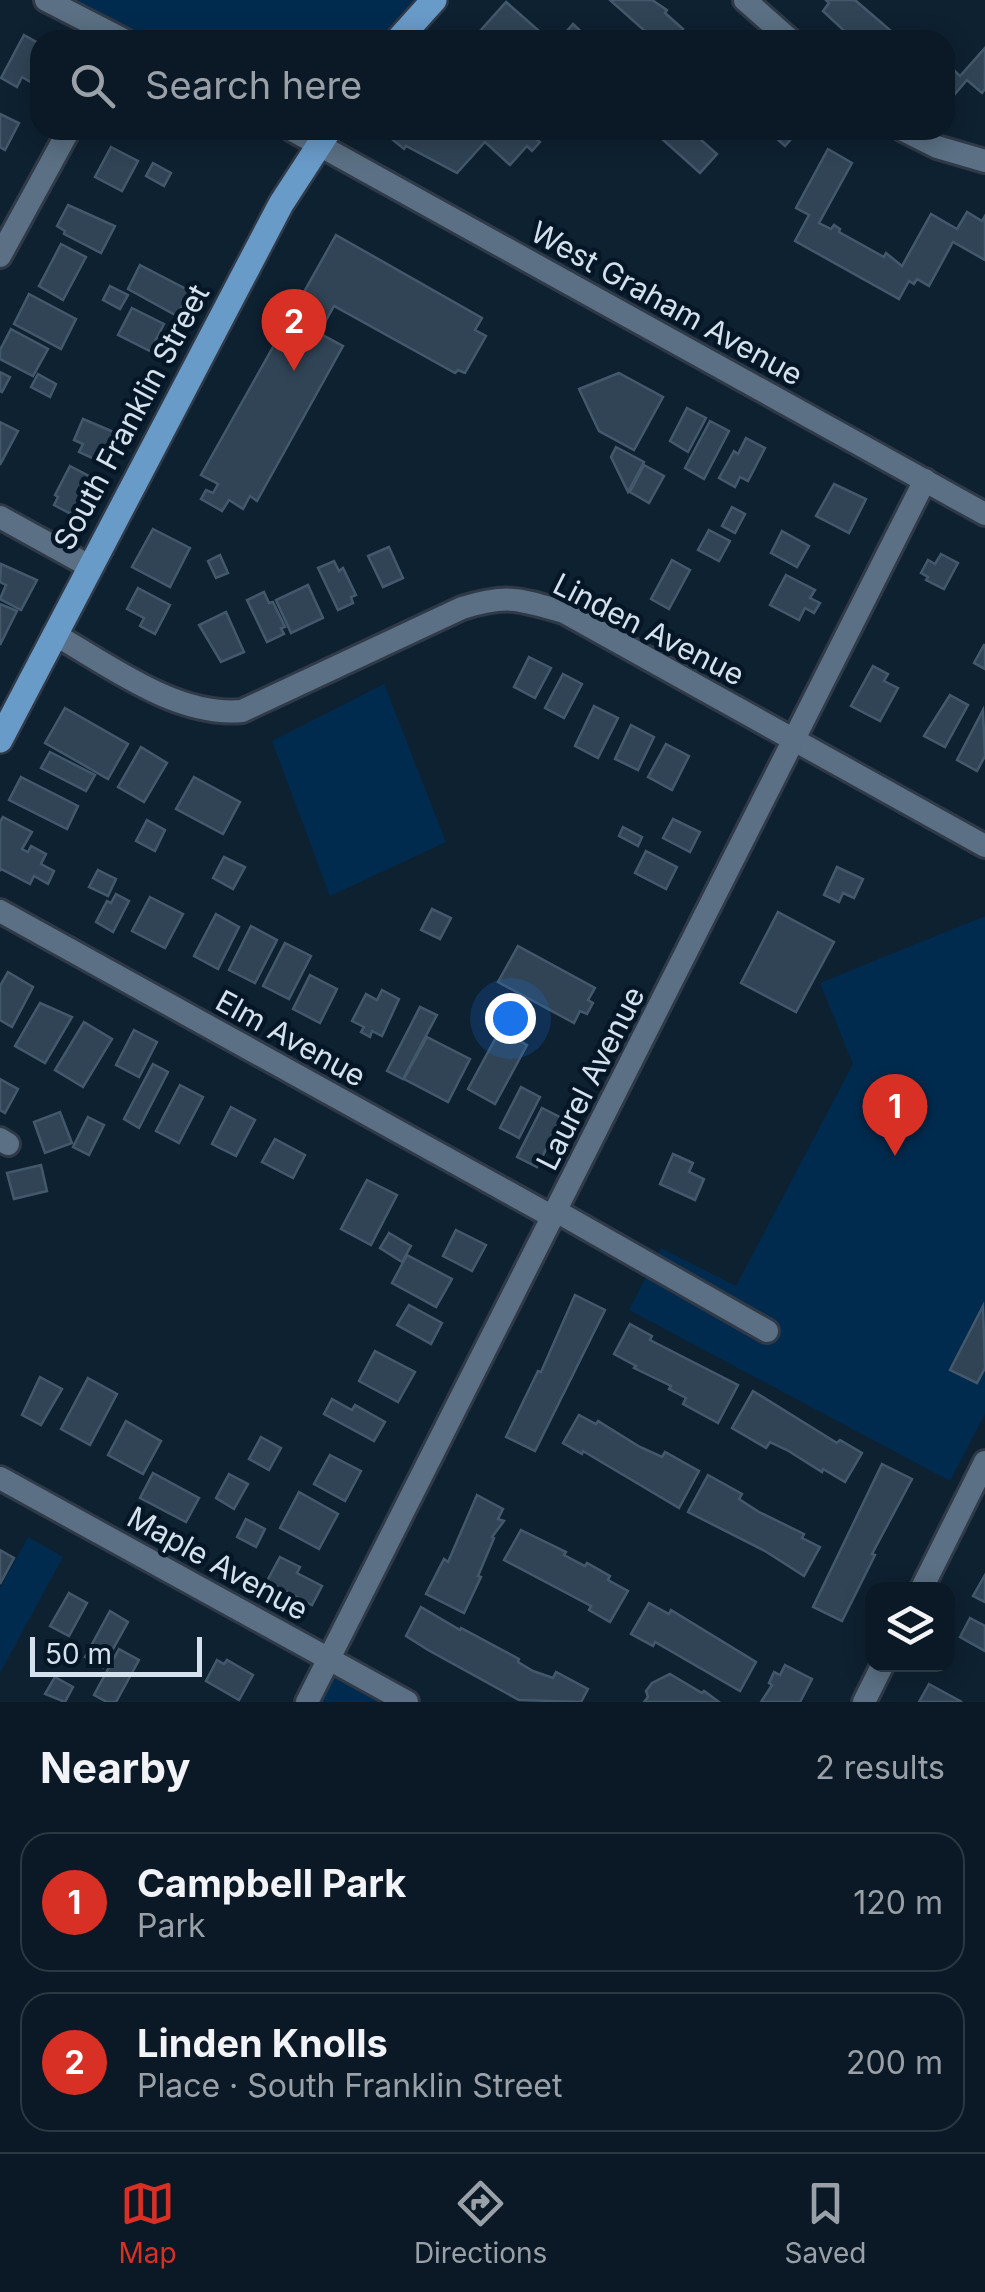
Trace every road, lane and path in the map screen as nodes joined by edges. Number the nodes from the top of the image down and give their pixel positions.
1 (46, 0) edge
2 (434, 0) edge
3 (745, 0) edge
4 (104, 30) edge
5 (407, 30) edge
6 (779, 30) edge
7 (64, 140) edge
8 (323, 140) edge
9 (328, 140) edge
10 (924, 140) edge
11 (985, 161) edge
12 (0, 256) edge
13 (925, 480) junction
14 (985, 514) edge
15 (0, 517) edge
16 (89, 566) junction
17 (54, 634) junction
18 (0, 740) edge
19 (794, 740) junction
20 (985, 846) edge
21 (0, 911) edge
22 (554, 1214) junction
23 (767, 1330) dead end
24 (985, 1462) edge
25 (0, 1478) edge
26 (925, 1582) edge
27 (329, 1658) junction
28 (879, 1672) edge
29 (307, 1702) edge
30 (407, 1702) edge
31 (864, 1702) edge

1 - 4 street
2 - 5 main road
3 - 6 street
7 - 12 street
8 - 16 main road, South Franklin Street
9 - 13 street, West Graham Avenue
10 - 11 street
13 - 14 street, West Graham Avenue
13 - 19 street, Laurel Avenue
15 - 16 street
16 - 17 main road, South Franklin Street
17 - 18 main road, South Franklin Street
17 - 19 street, Linden Avenue
19 - 20 street, Linden Avenue
19 - 22 street, Laurel Avenue
21 - 22 street, Elm Avenue
22 - 23 street, Elm Avenue
22 - 27 street, Laurel Avenue
24 - 26 street
25 - 27 street, Maple Avenue
27 - 29 street, Laurel Avenue
27 - 30 street, Maple Avenue
28 - 31 street

